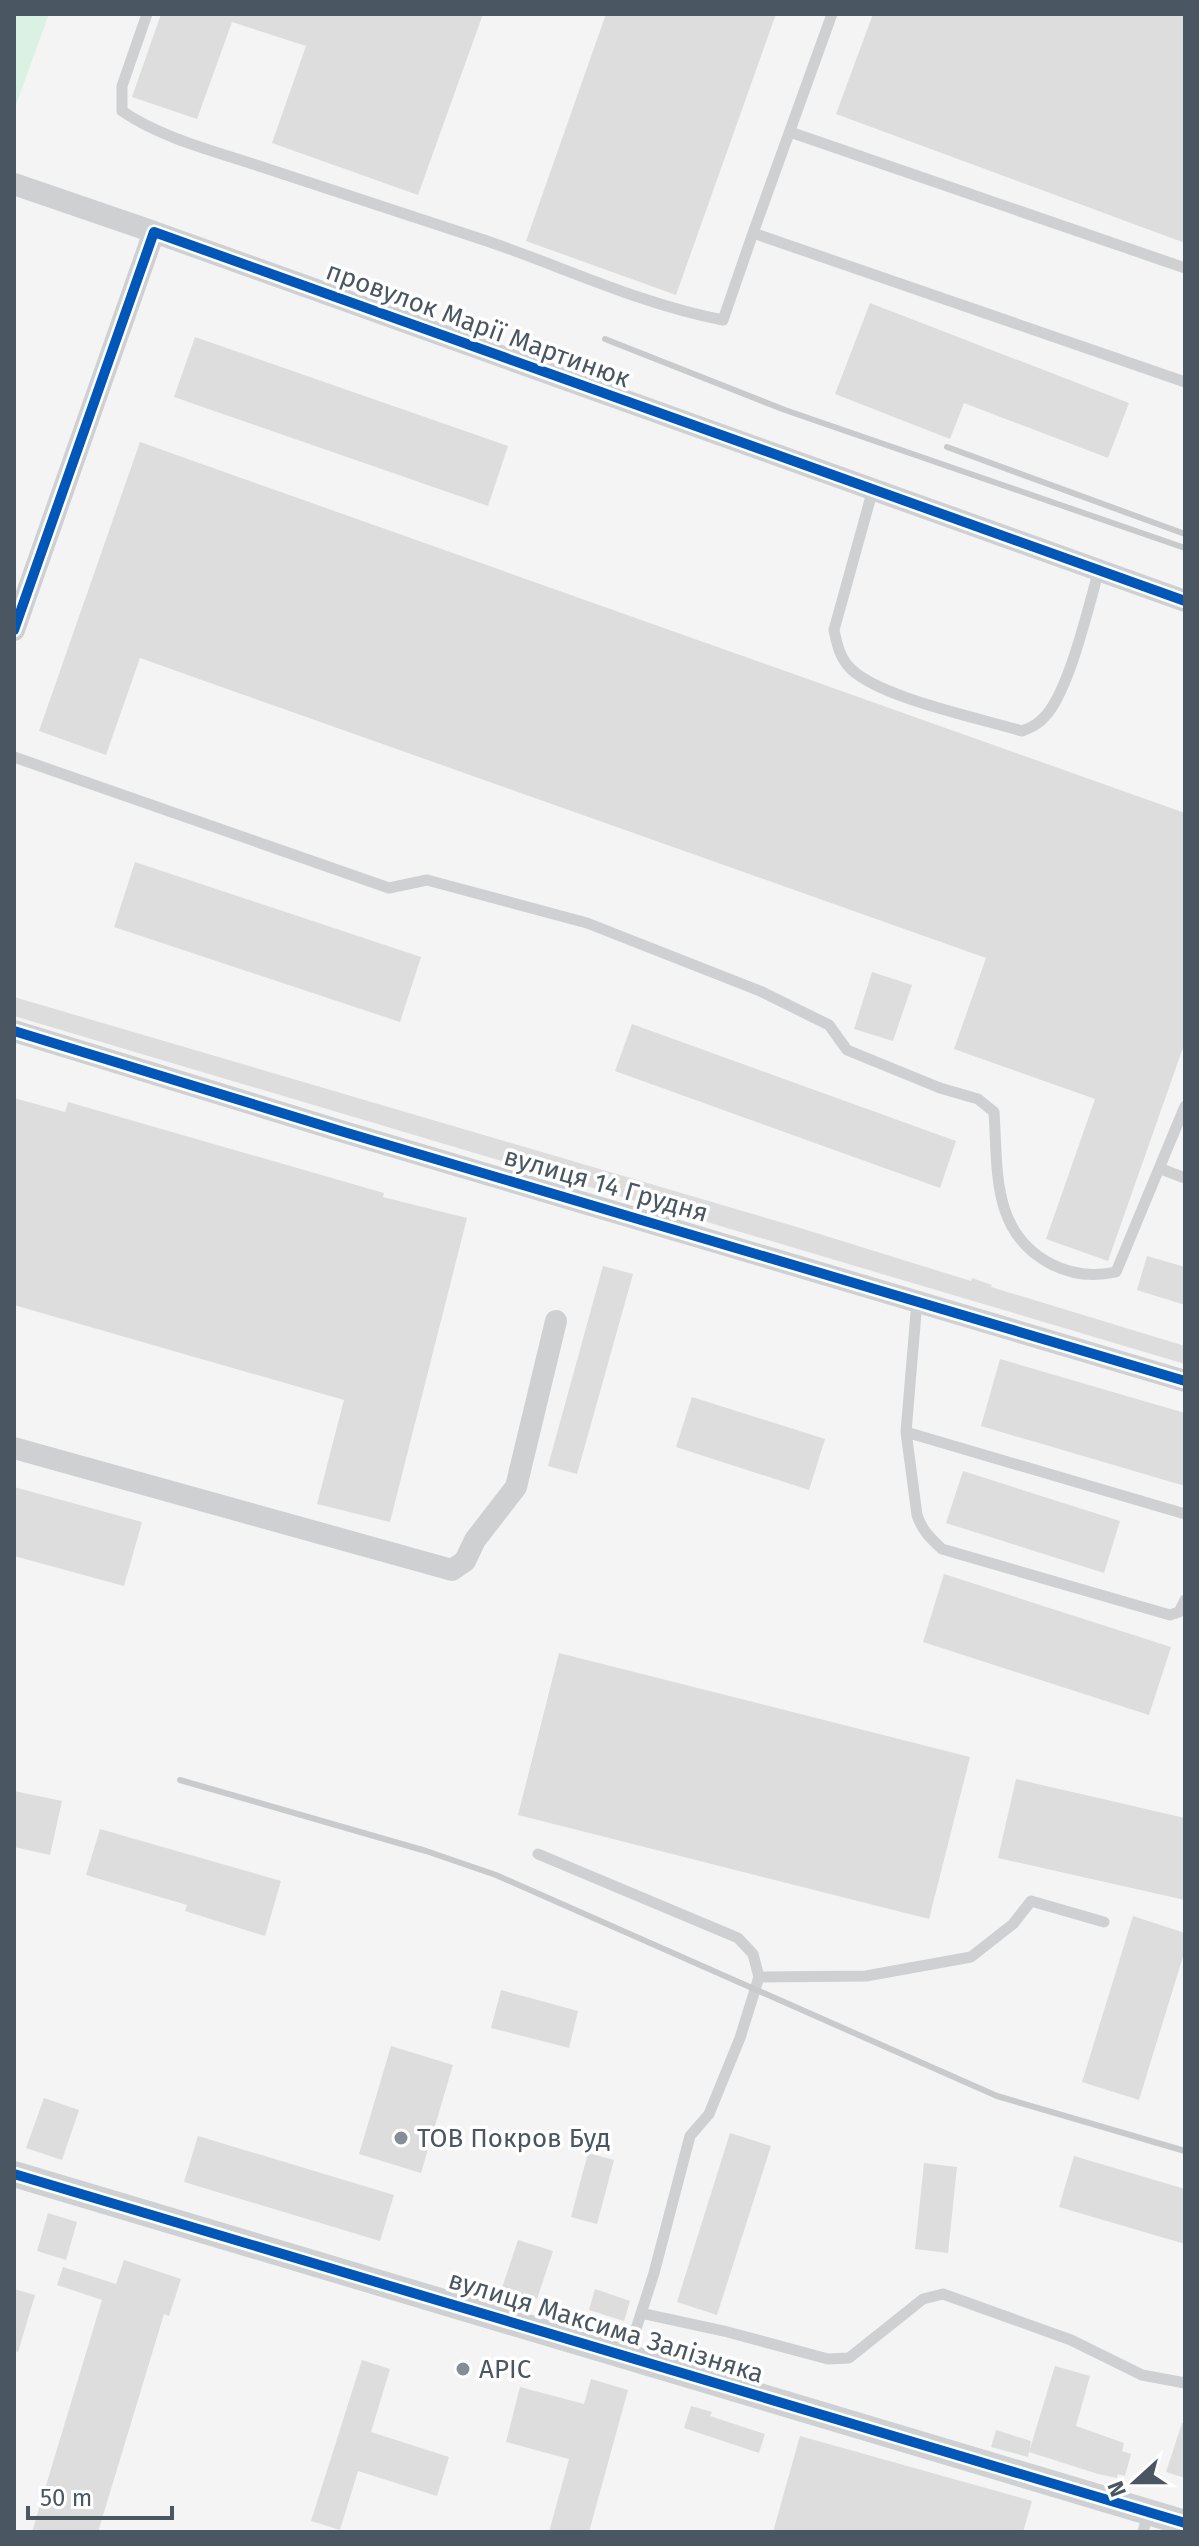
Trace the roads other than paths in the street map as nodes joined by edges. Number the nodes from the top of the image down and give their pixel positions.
1 (147, 14) edge
2 (832, 14) edge
3 (790, 132) junction
4 (14, 184) edge
5 (154, 232) junction
6 (753, 233) junction
7 (1185, 268) edge
8 (1185, 382) edge
9 (873, 489) junction
10 (1099, 570) junction
11 (1185, 601) edge
12 (14, 630) edge
13 (14, 757) edge
14 (14, 1031) edge
15 (1185, 1106) edge
16 (1161, 1169) junction
17 (1185, 1178) edge
18 (917, 1301) junction
19 (556, 1321) dead end
20 (1185, 1381) edge
21 (906, 1432) junction
22 (14, 1448) edge
23 (1185, 1514) edge
24 (1185, 1600) edge
25 (538, 1854) dead end
26 (1104, 1922) dead end
27 (759, 1977) junction
28 (14, 2174) edge
29 (641, 2313) junction
30 (615, 2353) junction
31 (1185, 2383) edge
32 (1146, 2522) edge
33 (1185, 2523) edge

1 - 6 lane
2 - 3 lane
3 - 6 lane
3 - 7 lane
4 - 5 street, провулок Марії Мартинюк
5 - 9 street, провулок Марії Мартинюк
5 - 12 street
6 - 8 lane
9 - 10 street, провулок Марії Мартинюк
9 - 10 lane
10 - 11 street, провулок Марії Мартинюк
13 - 16 lane
14 - 18 street, вулиця 14 Грудня
15 - 16 lane
16 - 17 lane
18 - 20 street, вулиця 14 Грудня
18 - 21 lane
19 - 22 street
21 - 23 lane
21 - 24 lane
25 - 27 lane
26 - 27 lane
27 - 29 lane
28 - 30 street, вулиця Максима Залізняка
29 - 30 lane
29 - 31 lane
30 - 32 street, вулиця Максима Залізняка
32 - 33 street, вулиця Максима Залізняка

